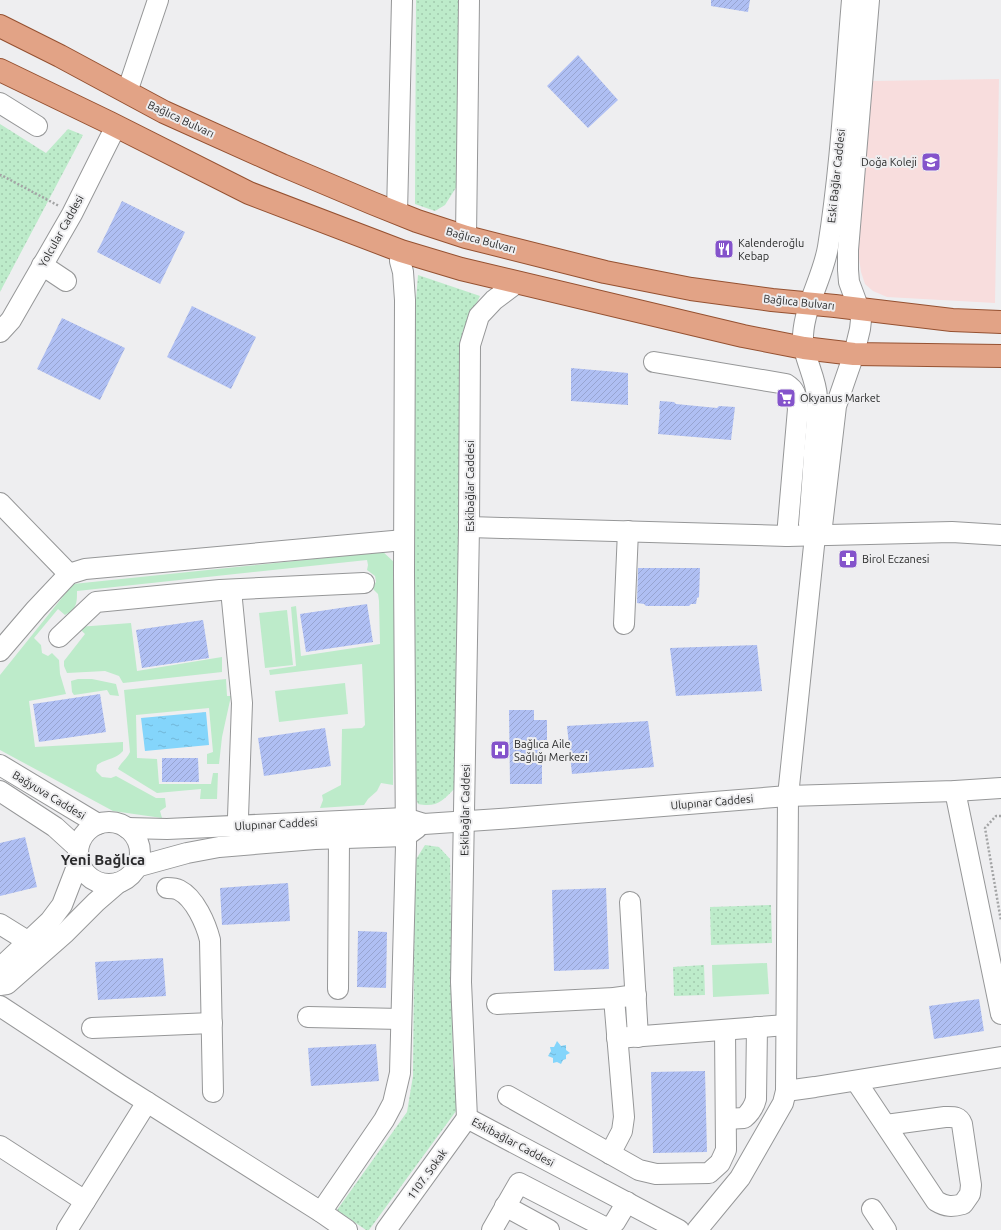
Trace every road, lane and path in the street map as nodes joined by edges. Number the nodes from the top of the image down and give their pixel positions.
1 (158, 0) edge
2 (402, 0) edge
3 (469, 0) edge
4 (852, 0) edge
5 (869, 0) edge
6 (0, 26) edge
7 (0, 70) edge
8 (127, 92) junction
9 (0, 103) edge
10 (37, 126) dead end
11 (116, 126) junction
12 (0, 174) edge
13 (397, 213) junction
14 (72, 214) junction
15 (466, 237) junction
16 (401, 251) junction
17 (42, 265) junction
18 (66, 281) dead end
19 (518, 282) junction
20 (811, 304) junction
21 (859, 309) junction
22 (1001, 322) edge
23 (0, 332) edge
24 (804, 348) junction
25 (854, 354) junction
26 (1001, 356) edge
27 (654, 362) dead end
28 (0, 503) edge
29 (469, 527) junction
30 (628, 531) junction
31 (1001, 535) edge
32 (787, 536) junction
33 (815, 536) junction
34 (404, 540) junction
35 (68, 574) junction
36 (364, 583) dead end
37 (232, 590) junction
38 (624, 624) dead end
39 (59, 637) dead end
40 (0, 651) edge
41 (0, 765) edge
42 (1001, 788) edge
43 (0, 791) edge
44 (955, 791) junction
45 (788, 796) junction
46 (1001, 816) edge
47 (465, 821) junction
48 (98, 824) junction
49 (239, 826) junction
50 (412, 826) junction
51 (127, 828) junction
52 (338, 838) junction
53 (79, 854) junction
54 (142, 865) junction
55 (118, 883) junction
56 (630, 902) dead end
57 (1001, 921) edge
58 (0, 924) edge
59 (37, 942) junction
60 (0, 968) edge
61 (0, 985) edge
62 (338, 989) dead end
63 (636, 995) junction
64 (614, 998) junction
65 (497, 1004) dead end
66 (0, 1006) edge
67 (1001, 1014) edge
68 (308, 1017) dead end
69 (401, 1018) junction
70 (212, 1023) junction
71 (786, 1024) junction
72 (757, 1027) junction
73 (92, 1028) dead end
74 (725, 1030) junction
75 (638, 1037) junction
76 (618, 1038) junction
77 (1001, 1057) edge
78 (856, 1081) junction
79 (786, 1091) junction
80 (213, 1092) dead end
81 (508, 1096) dead end
82 (147, 1102) junction
83 (467, 1118) junction
84 (726, 1118) junction
85 (886, 1125) junction
86 (0, 1146) edge
87 (610, 1154) junction
88 (85, 1201) junction
89 (627, 1202) junction
90 (505, 1206) junction
91 (872, 1209) dead end
92 (322, 1212) junction
93 (608, 1229) edge
94 (67, 1230) edge
95 (347, 1230) edge
96 (386, 1230) edge
97 (492, 1230) edge
98 (549, 1230) edge
99 (679, 1230) edge
100 (697, 1230) edge
101 (886, 1230) edge

1 - 8 street
2 - 13 street
3 - 15 street
4 - 20 street, Eski Bağlar Caddesi
5 - 21 street
6 - 8 main road, Bağlıca Bulvarı
7 - 11 main road
8 - 13 main road, Bağlıca Bulvarı
9 - 10 street
11 - 14 street, Yolcular Caddesi
11 - 16 main road
12 - 14 path
13 - 15 main road, Bağlıca Bulvarı
14 - 17 street, Yolcular Caddesi
15 - 20 main road, Bağlıca Bulvarı
16 - 19 main road
16 - 34 street
17 - 18 street
17 - 23 street, Yolcular Caddesi
19 - 24 main road
19 - 29 street, Eskibağlar Caddesi
20 - 21 main road, Bağlıca Bulvarı
20 - 24 street, Eski Bağlar Caddesi
21 - 22 main road, Bağlıca Bulvarı
21 - 25 street
24 - 25 main road
24 - 33 street
25 - 26 main road
25 - 33 street
27 - 32 street
28 - 35 street
29 - 30 street
29 - 47 street, Eskibağlar Caddesi
30 - 32 street
30 - 38 street
31 - 33 street
32 - 33 street
33 - 45 street
34 - 35 street
34 - 50 street
35 - 40 street
36 - 37 street
37 - 39 street
37 - 49 street
41 - 48 street, Bağyuva Caddesi
42 - 44 street, Ulupınar Caddesi
43 - 53 street, Bağyuva Caddesi
44 - 45 street, Ulupınar Caddesi
44 - 67 street
45 - 47 street, Ulupınar Caddesi
45 - 71 street
46 - 57 path
47 - 50 street, Ulupınar Caddesi
47 - 83 street, Eskibağlar Caddesi
48 - 51 street
48 - 53 street
49 - 50 street, Ulupınar Caddesi
49 - 51 street, Ulupınar Caddesi
50 - 52 street, Ulupınar Caddesi
50 - 69 street
51 - 54 street
52 - 54 street, Ulupınar Caddesi
52 - 62 street
53 - 55 street
53 - 59 street
54 - 55 street
54 - 70 street
55 - 59 street
56 - 63 street
58 - 59 street
59 - 60 street
59 - 61 street
63 - 64 street
63 - 75 street
64 - 65 street
64 - 76 street
66 - 82 street
68 - 69 street
69 - 92 street
70 - 73 street
70 - 80 street
71 - 72 street
71 - 79 street
72 - 74 street
72 - 84 street
74 - 75 street
74 - 84 street
75 - 76 street
76 - 87 street
77 - 78 street
78 - 79 street
78 - 85 street
79 - 100 street
81 - 87 street
82 - 88 street
82 - 92 street
83 - 89 street, Eskibağlar Caddesi
83 - 96 street, 1107. Sokak
84 - 87 street
85 - 85 street
86 - 88 street
88 - 94 street
89 - 93 street
89 - 99 street, Eskibağlar Caddesi
90 - 93 street
90 - 97 street
90 - 98 street
91 - 101 street
92 - 95 street

